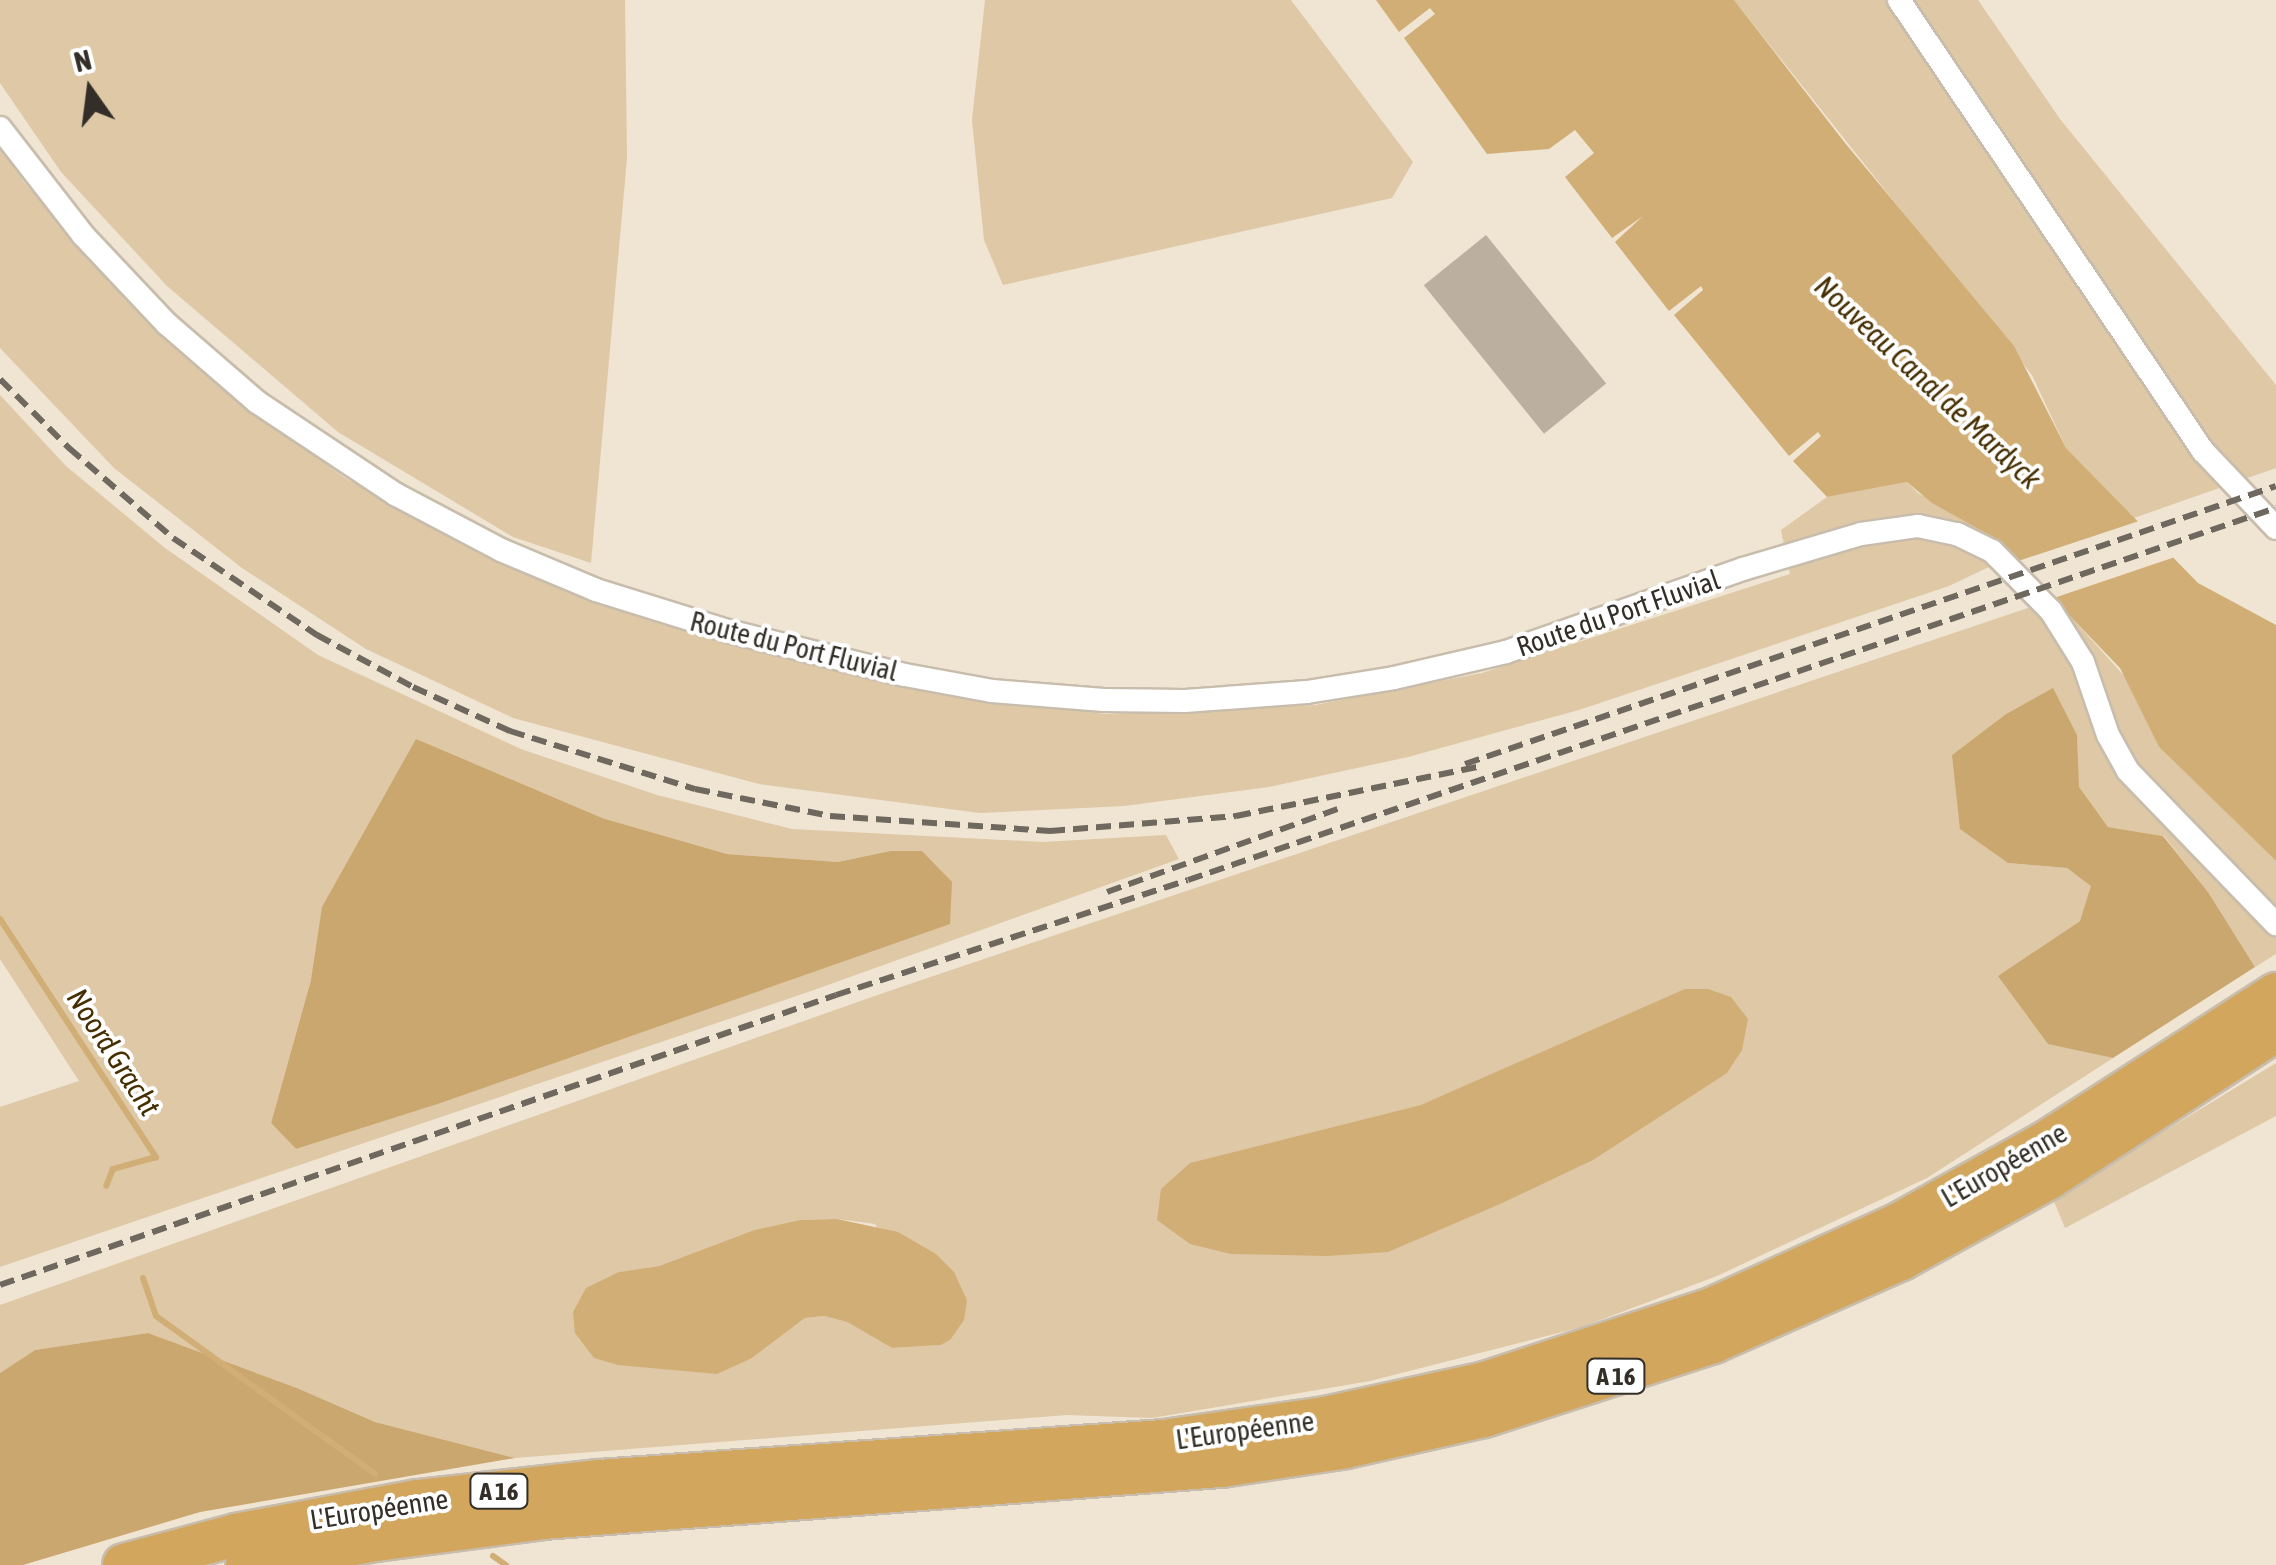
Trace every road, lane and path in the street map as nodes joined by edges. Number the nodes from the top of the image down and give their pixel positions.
1 (1899, 0) edge
2 (0, 128) edge
3 (2276, 528) edge
4 (2276, 924) edge
5 (2270, 1010) edge
6 (124, 1565) edge
7 (247, 1565) edge

1 - 3 street
2 - 4 street, Route du Port Fluvial
5 - 6 highway, L'Européenne / A 16
5 - 7 highway, L'Européenne / A 16

